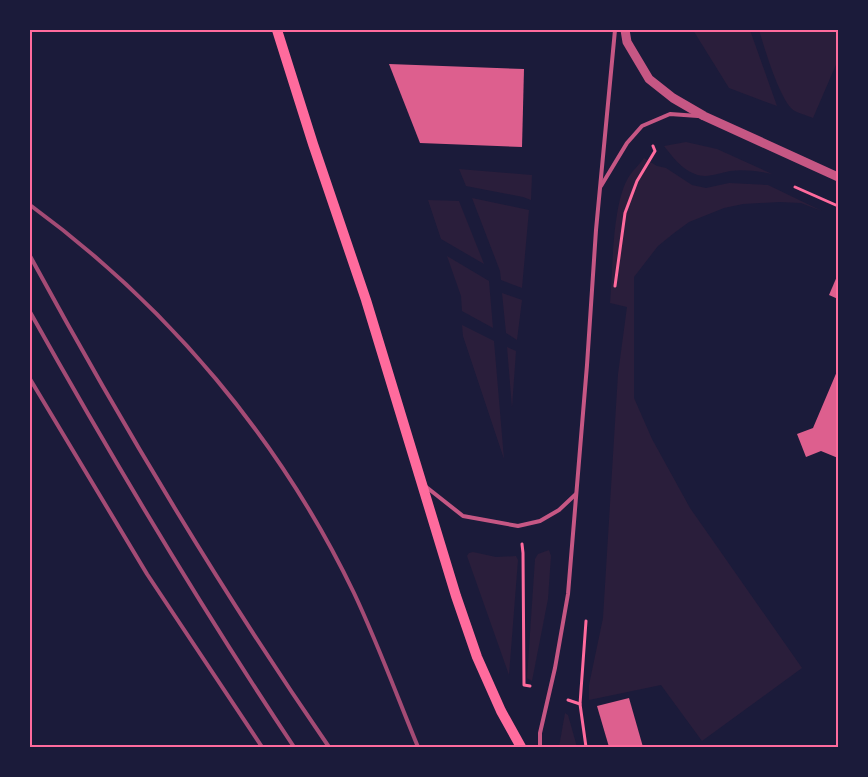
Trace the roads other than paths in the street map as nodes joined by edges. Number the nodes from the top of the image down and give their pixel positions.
1 (277, 30) edge
2 (615, 30) edge
3 (625, 30) edge
4 (704, 116) junction
5 (838, 177) edge
6 (600, 187) junction
7 (422, 484) junction
8 (576, 494) junction
9 (521, 747) edge
10 (540, 747) edge

1 - 7 main road
2 - 6 lane
3 - 4 street
4 - 5 street
4 - 6 lane
6 - 8 lane
7 - 8 lane
7 - 9 main road
8 - 10 lane

